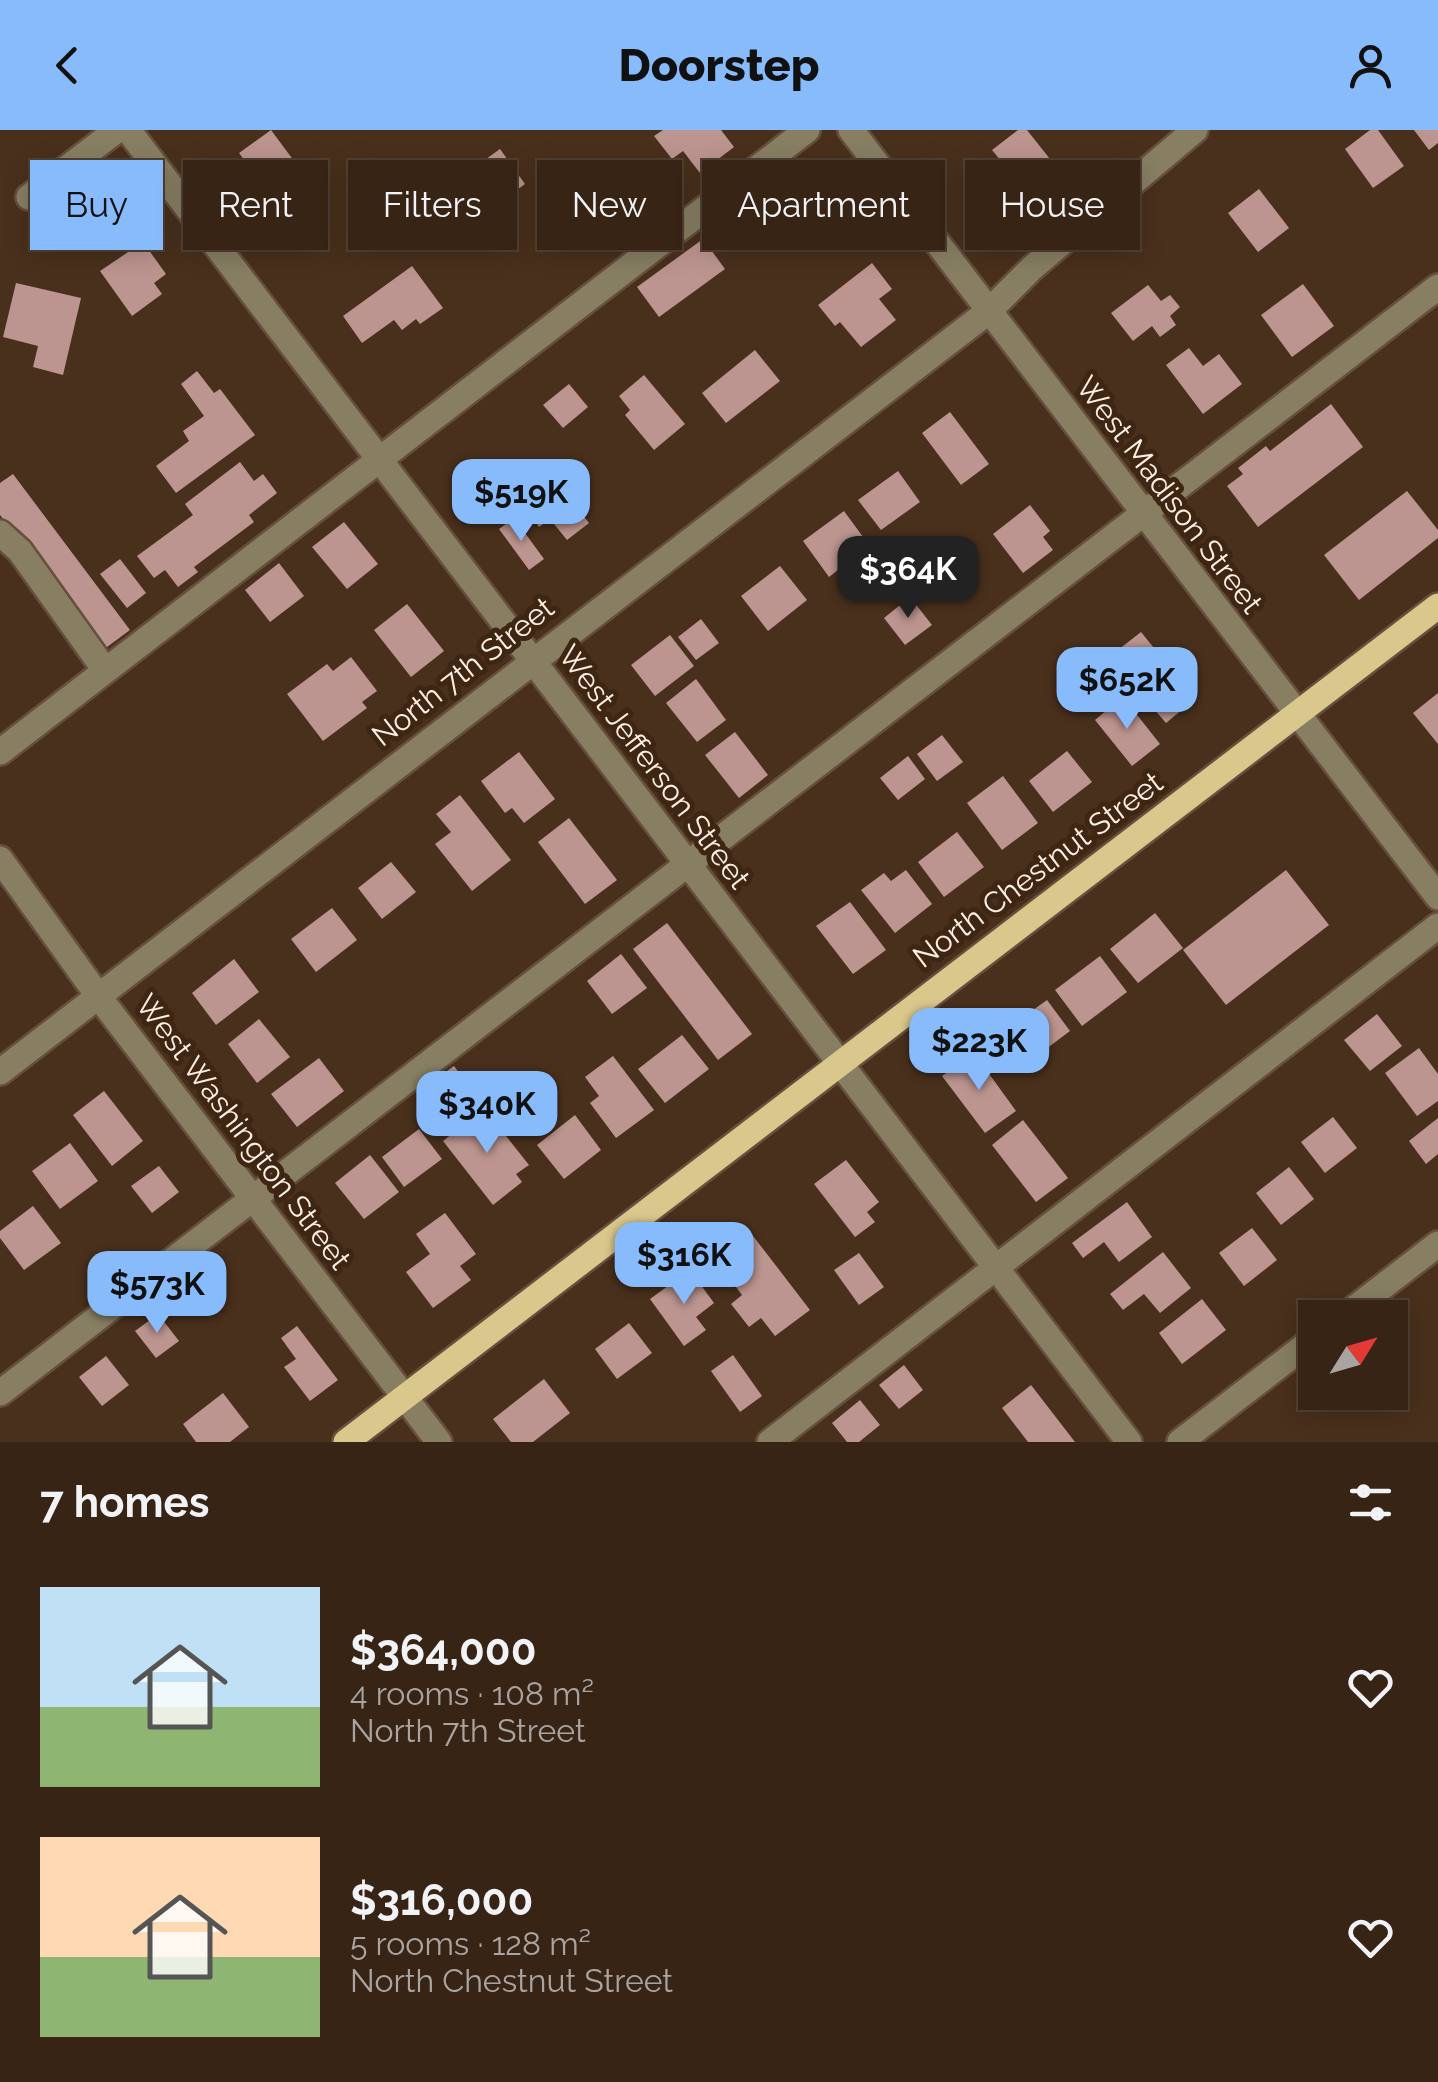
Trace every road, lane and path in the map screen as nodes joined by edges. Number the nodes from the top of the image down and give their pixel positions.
1 (118, 130) edge
2 (128, 130) edge
3 (807, 130) edge
4 (851, 130) edge
5 (1195, 130) edge
6 (29, 197) dead end
7 (1438, 287) edge
8 (989, 311) junction
9 (379, 460) junction
10 (1142, 512) junction
11 (0, 532) edge
12 (1438, 606) edge
13 (532, 660) junction
14 (106, 670) junction
15 (1295, 714) junction
16 (0, 752) edge
17 (0, 858) edge
18 (688, 865) junction
19 (1438, 898) edge
20 (1438, 926) edge
21 (99, 997) junction
22 (839, 1064) junction
23 (0, 1072) edge
24 (253, 1199) junction
25 (1438, 1244) edge
26 (996, 1269) junction
27 (1365, 1300) edge
28 (1298, 1351) edge
29 (0, 1393) edge
30 (404, 1396) junction
31 (346, 1442) edge
32 (439, 1442) edge
33 (770, 1442) edge
34 (1128, 1442) edge
35 (1180, 1442) edge

1 - 6 street
2 - 9 street, West Jefferson Street
3 - 9 street
4 - 8 street, West Madison Street
5 - 8 street, North 7th Street
7 - 10 street
8 - 10 street, West Madison Street
8 - 13 street, North 7th Street
9 - 13 street, West Jefferson Street
9 - 14 street
10 - 15 street, West Madison Street
10 - 18 street
11 - 14 street
12 - 15 main road, North Chestnut Street
13 - 18 street, West Jefferson Street
13 - 21 street, North 7th Street
14 - 16 street
15 - 19 street, West Madison Street
15 - 22 main road, North Chestnut Street
17 - 21 street, West Washington Street
18 - 22 street, West Jefferson Street
18 - 24 street
20 - 26 street
21 - 23 street, North 7th Street
21 - 24 street, West Washington Street
22 - 26 street, West Jefferson Street
22 - 30 main road, North Chestnut Street
24 - 29 street
24 - 30 street, West Washington Street
25 - 27 street
26 - 33 street
26 - 34 street, West Jefferson Street
28 - 35 street
30 - 31 main road, North Chestnut Street
30 - 32 street, West Washington Street

